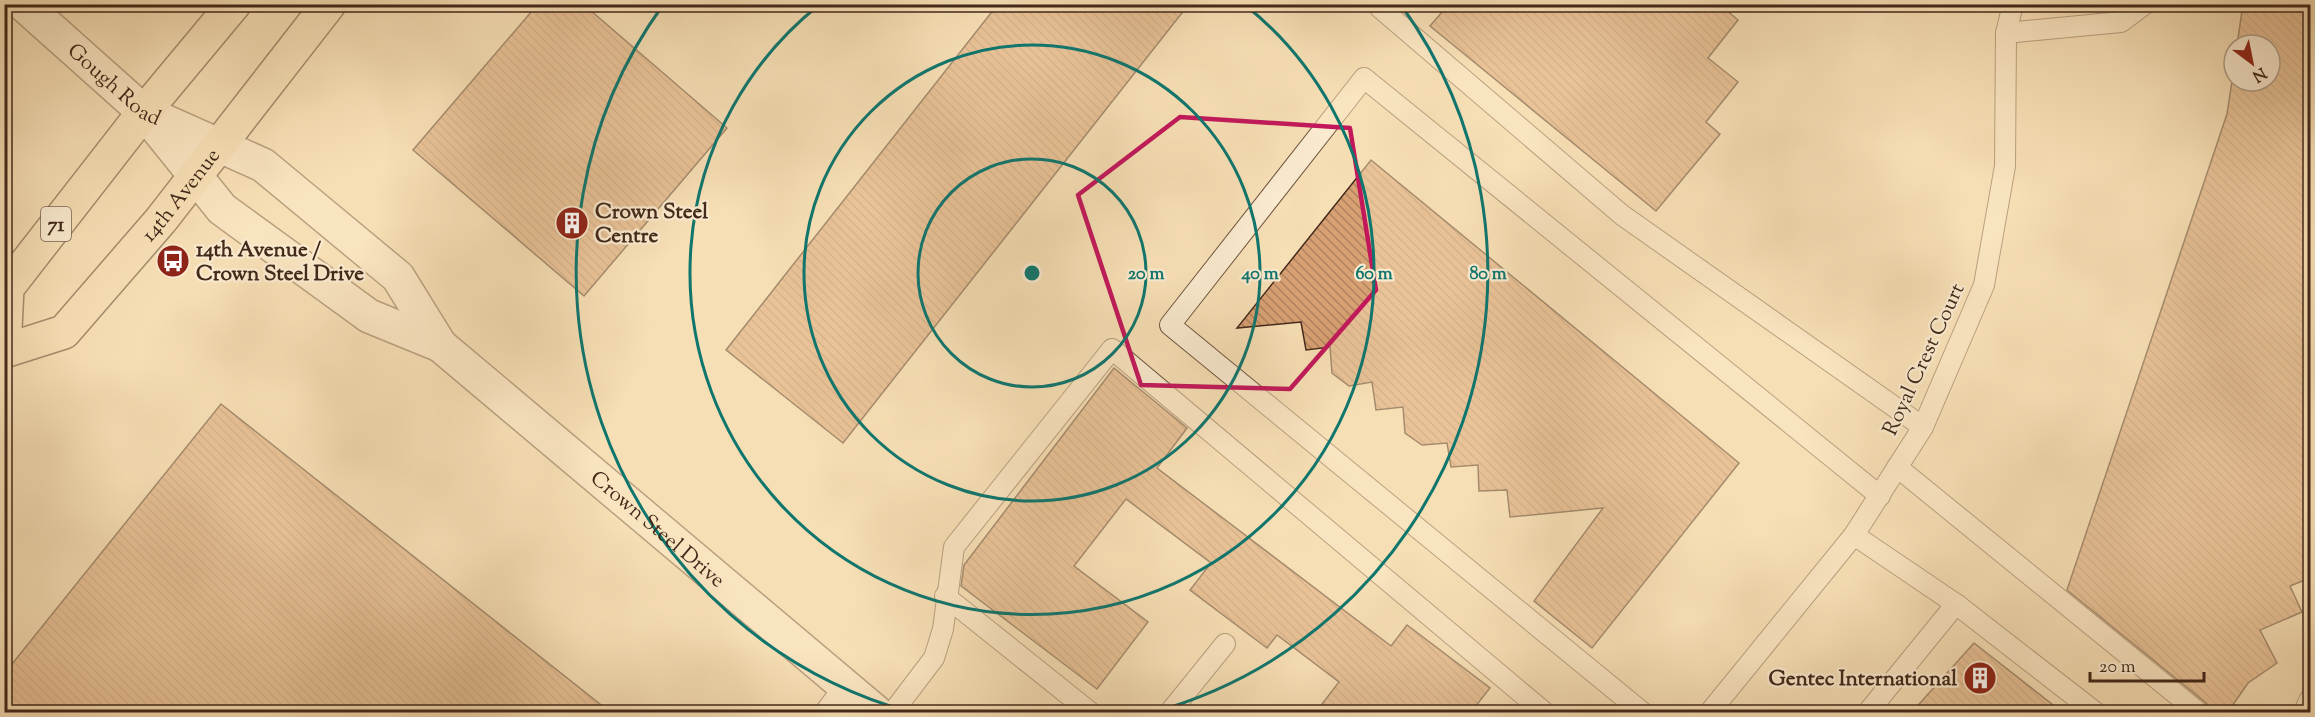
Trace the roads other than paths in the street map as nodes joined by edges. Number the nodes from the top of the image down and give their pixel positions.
1 (23, 4) edge
2 (234, 4) edge
3 (329, 4) edge
4 (1383, 4) edge
5 (2013, 4) edge
6 (2145, 4) edge
7 (2006, 33) junction
8 (144, 112) junction
9 (219, 145) junction
10 (194, 175) junction
11 (440, 345) junction
12 (4, 350) edge
13 (1923, 428) junction
14 (1897, 467) junction
15 (1880, 496) junction
16 (1854, 535) junction
17 (945, 596) junction
18 (1956, 604) junction
19 (1225, 644) dead end
20 (844, 687) junction
21 (2310, 699) edge
22 (1531, 708) edge
23 (825, 712) edge
24 (876, 712) edge
25 (893, 712) edge
26 (1090, 712) edge
27 (1170, 712) edge
28 (1641, 712) edge
29 (1710, 712) edge
30 (1868, 712) edge
31 (2095, 712) edge
32 (2198, 712) edge
33 (2304, 712) edge

1 - 8 street, Gough Road
2 - 8 main road, 14th Avenue / 71
3 - 9 main road, 14th Avenue / 71
4 - 13 lane
5 - 7 lane, Royal Crest Court
6 - 7 lane
7 - 13 lane, Royal Crest Court
8 - 9 street, Gough Road
8 - 10 street, Crown Steel Drive
8 - 12 main road, 14th Avenue / 71
9 - 10 main road, 14th Avenue / 71
9 - 11 street, Crown Steel Drive
10 - 11 street, Crown Steel Drive
10 - 12 main road, 14th Avenue / 71
11 - 20 street, Crown Steel Drive
13 - 14 lane, Royal Crest Court
14 - 15 lane, Royal Crest Court
14 - 32 lane
15 - 16 lane, Royal Crest Court
15 - 28 lane
16 - 18 lane
16 - 29 lane, Royal Crest Court
17 - 22 lane
17 - 25 lane
17 - 26 lane
18 - 30 lane
18 - 31 lane
19 - 27 lane
20 - 23 lane
20 - 24 street, Crown Steel Drive
21 - 33 lane

